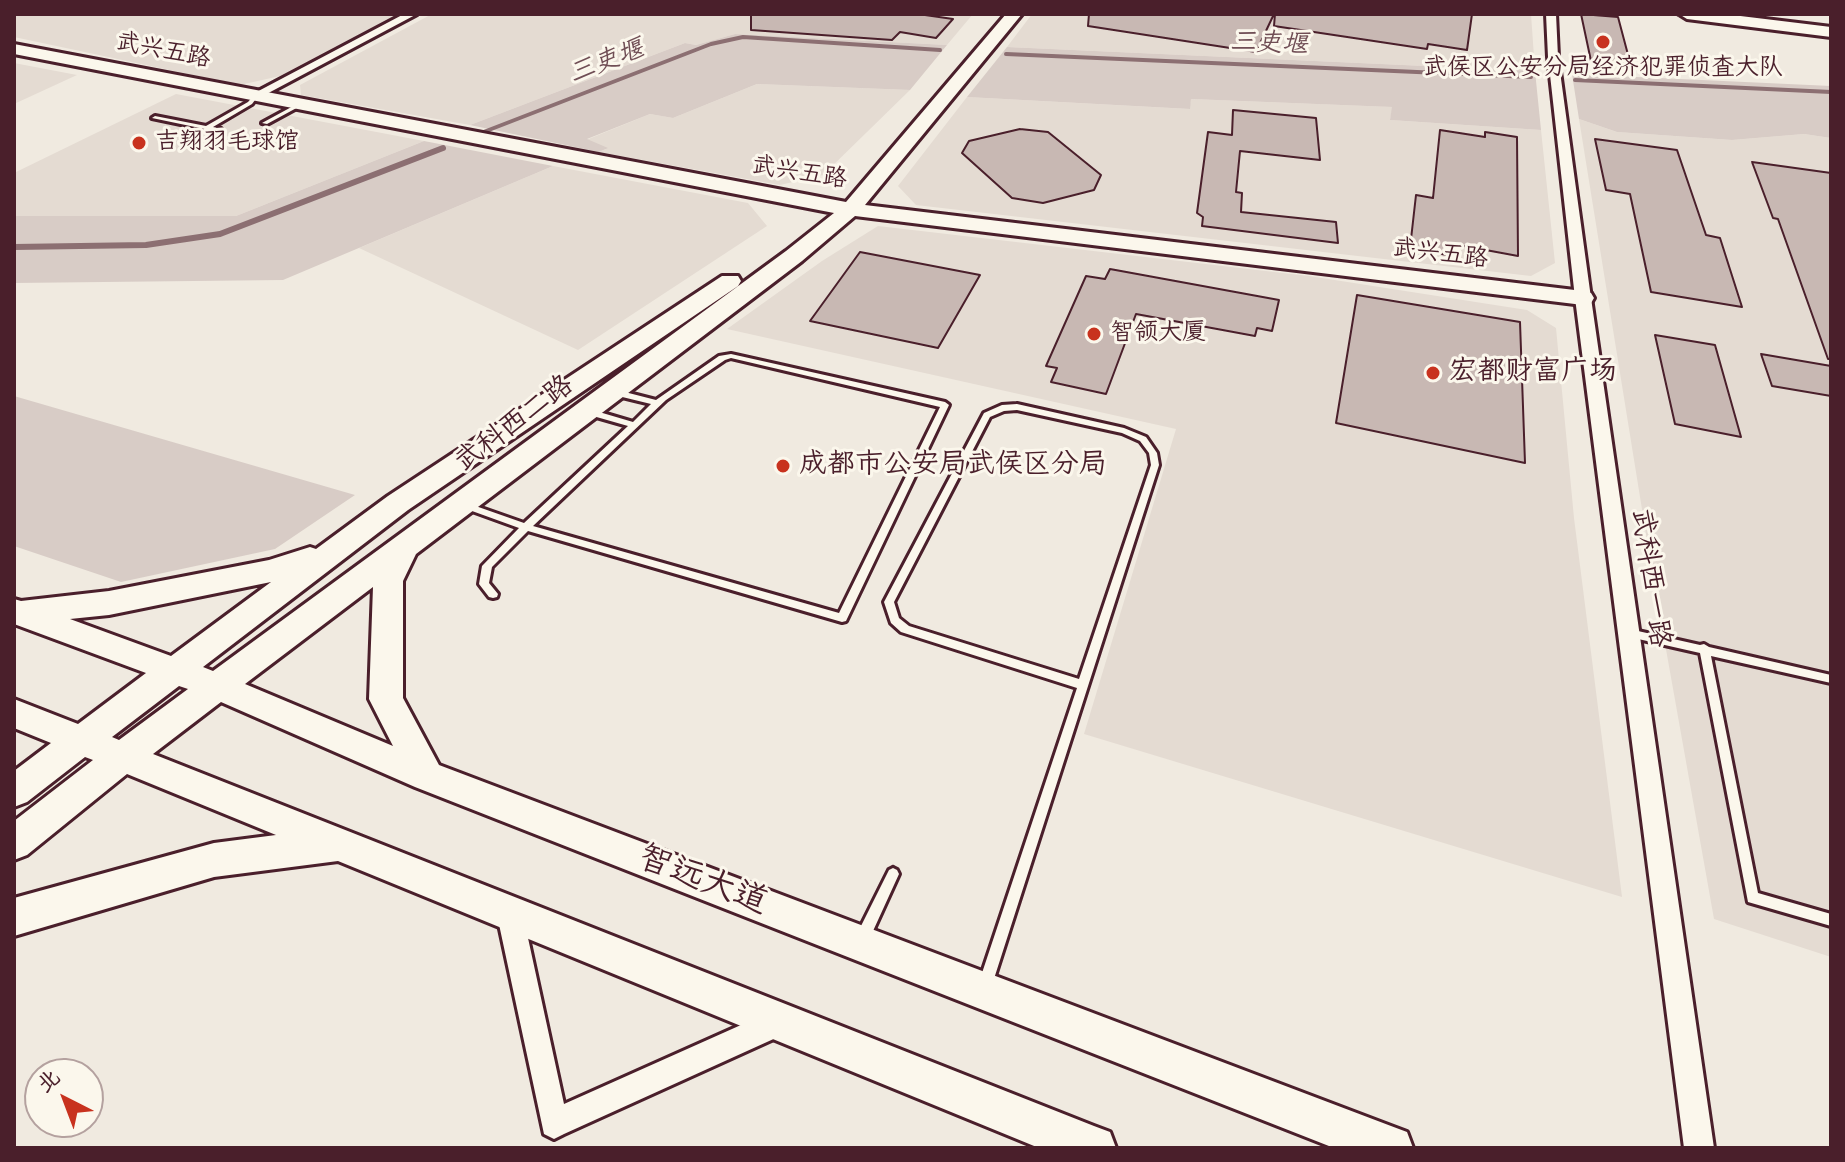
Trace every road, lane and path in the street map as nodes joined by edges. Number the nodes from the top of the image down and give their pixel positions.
1 (412, 14) edge
2 (996, 14) edge
3 (1014, 14) edge
4 (1551, 14) edge
5 (1687, 14) edge
6 (1752, 14) edge
7 (1831, 23) edge
8 (1831, 32) edge
9 (14, 49) edge
10 (255, 96) junction
11 (299, 105) junction
12 (155, 118) dead end
13 (265, 123) dead end
14 (207, 128) junction
15 (219, 130) dead end
16 (838, 208) junction
17 (1583, 298) junction
18 (612, 392) junction
19 (658, 403) junction
20 (587, 411) junction
21 (635, 425) junction
22 (462, 505) junction
23 (526, 527) junction
24 (406, 547) junction
25 (335, 549) junction
26 (493, 594) dead end
27 (16, 612) edge
28 (1629, 633) junction
29 (1704, 648) junction
30 (172, 672) junction
31 (1831, 679) edge
32 (1083, 685) junction
33 (219, 687) junction
34 (14, 713) edge
35 (79, 742) junction
36 (120, 759) junction
37 (427, 776) junction
38 (14, 791) edge
39 (14, 843) edge
40 (337, 845) junction
41 (893, 874) dead end
42 (510, 915) junction
43 (14, 917) edge
44 (1831, 920) edge
45 (860, 943) junction
46 (984, 990) junction
47 (779, 1022) junction
48 (1094, 1148) edge
49 (1391, 1148) edge
50 (1699, 1148) edge

1 - 10 street
2 - 16 street, 武科西二路
3 - 16 street, 武科西二路
4 - 17 street, 武科西一路
5 - 8 street
6 - 7 street
9 - 10 street, 武兴五路
10 - 11 street, 武兴五路
10 - 14 lane
11 - 13 lane
11 - 16 street, 武兴五路
12 - 14 lane
14 - 15 lane
16 - 17 street, 武兴五路
16 - 18 street, 武科西二路
16 - 25 street, 武科西二路
17 - 28 street, 武科西一路
18 - 19 lane
18 - 20 street, 武科西二路
19 - 21 lane
19 - 23 lane
20 - 21 lane
20 - 22 street, 武科西二路
21 - 23 lane
22 - 23 lane
22 - 24 street, 武科西二路
23 - 26 lane
24 - 33 street, 武科西二路
24 - 37 street
25 - 27 street
25 - 30 street, 武科西二路
27 - 30 street, 智远大道
28 - 29 lane
28 - 50 street, 武科西一路
29 - 31 lane
29 - 44 lane
30 - 33 street, 智远大道
30 - 35 street, 武科西二路
32 - 32 lane
32 - 46 lane
33 - 36 street, 武科西二路
33 - 37 street, 智远大道
34 - 35 street
35 - 36 street
35 - 38 street, 武科西二路
36 - 39 street, 武科西二路
36 - 40 street
37 - 45 street, 智远大道
40 - 42 street
40 - 43 street
41 - 45 lane
42 - 47 street
42 - 47 street
45 - 46 street, 智远大道
46 - 49 street, 智远大道
47 - 48 street

